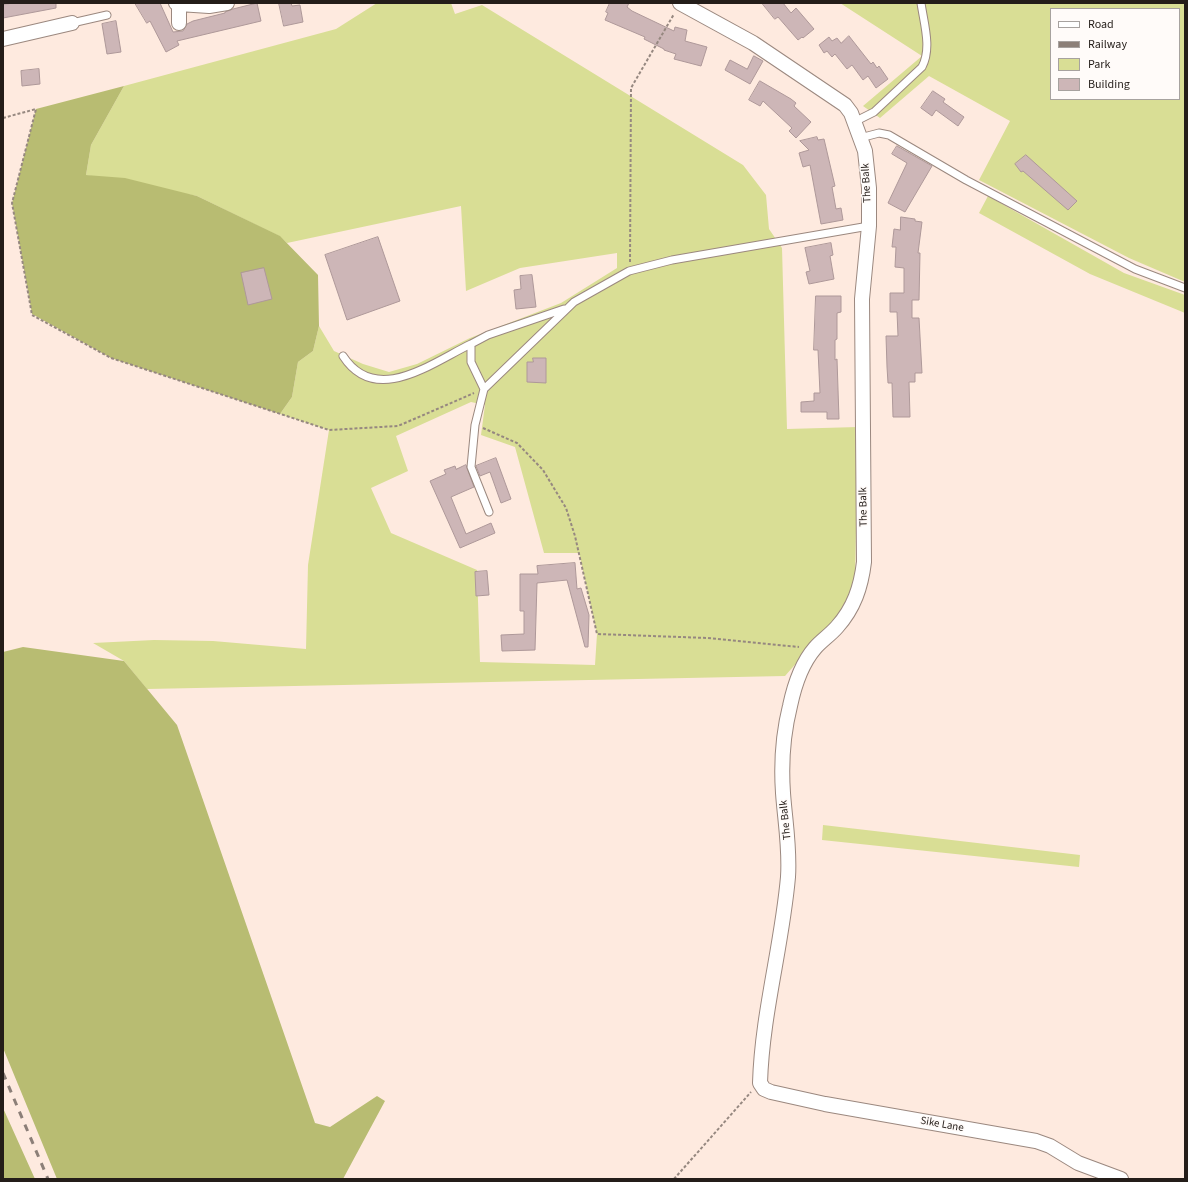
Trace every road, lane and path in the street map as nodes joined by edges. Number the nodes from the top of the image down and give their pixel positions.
1 (227, 3) edge
2 (680, 3) edge
3 (921, 3) edge
4 (177, 4) edge
5 (107, 15) dead end
6 (178, 23) dead end
7 (65, 29) joint
8 (3, 39) edge
9 (3, 118) edge
10 (854, 122) junction
11 (860, 138) junction
12 (869, 226) junction
13 (630, 271) junction
14 (1185, 288) edge
15 (567, 308) junction
16 (471, 344) junction
17 (343, 356) dead end
18 (484, 389) junction
19 (476, 425) junction
20 (489, 512) dead end
21 (814, 649) junction
22 (760, 1083) junction
23 (674, 1179) edge
24 (1121, 1179) edge

1 - 4 street
2 - 10 street, The Balk
2 - 13 path
3 - 10 lane
4 - 6 street
5 - 7 lane
7 - 8 street
9 - 18 path
10 - 11 street, The Balk
11 - 12 street, The Balk
11 - 14 lane
12 - 13 lane
12 - 21 street, The Balk
13 - 15 lane
15 - 16 lane
15 - 18 lane
16 - 17 lane
16 - 18 lane
18 - 19 lane
19 - 20 lane
19 - 21 path
21 - 22 street, The Balk
22 - 23 path
22 - 24 street, Sike Lane

